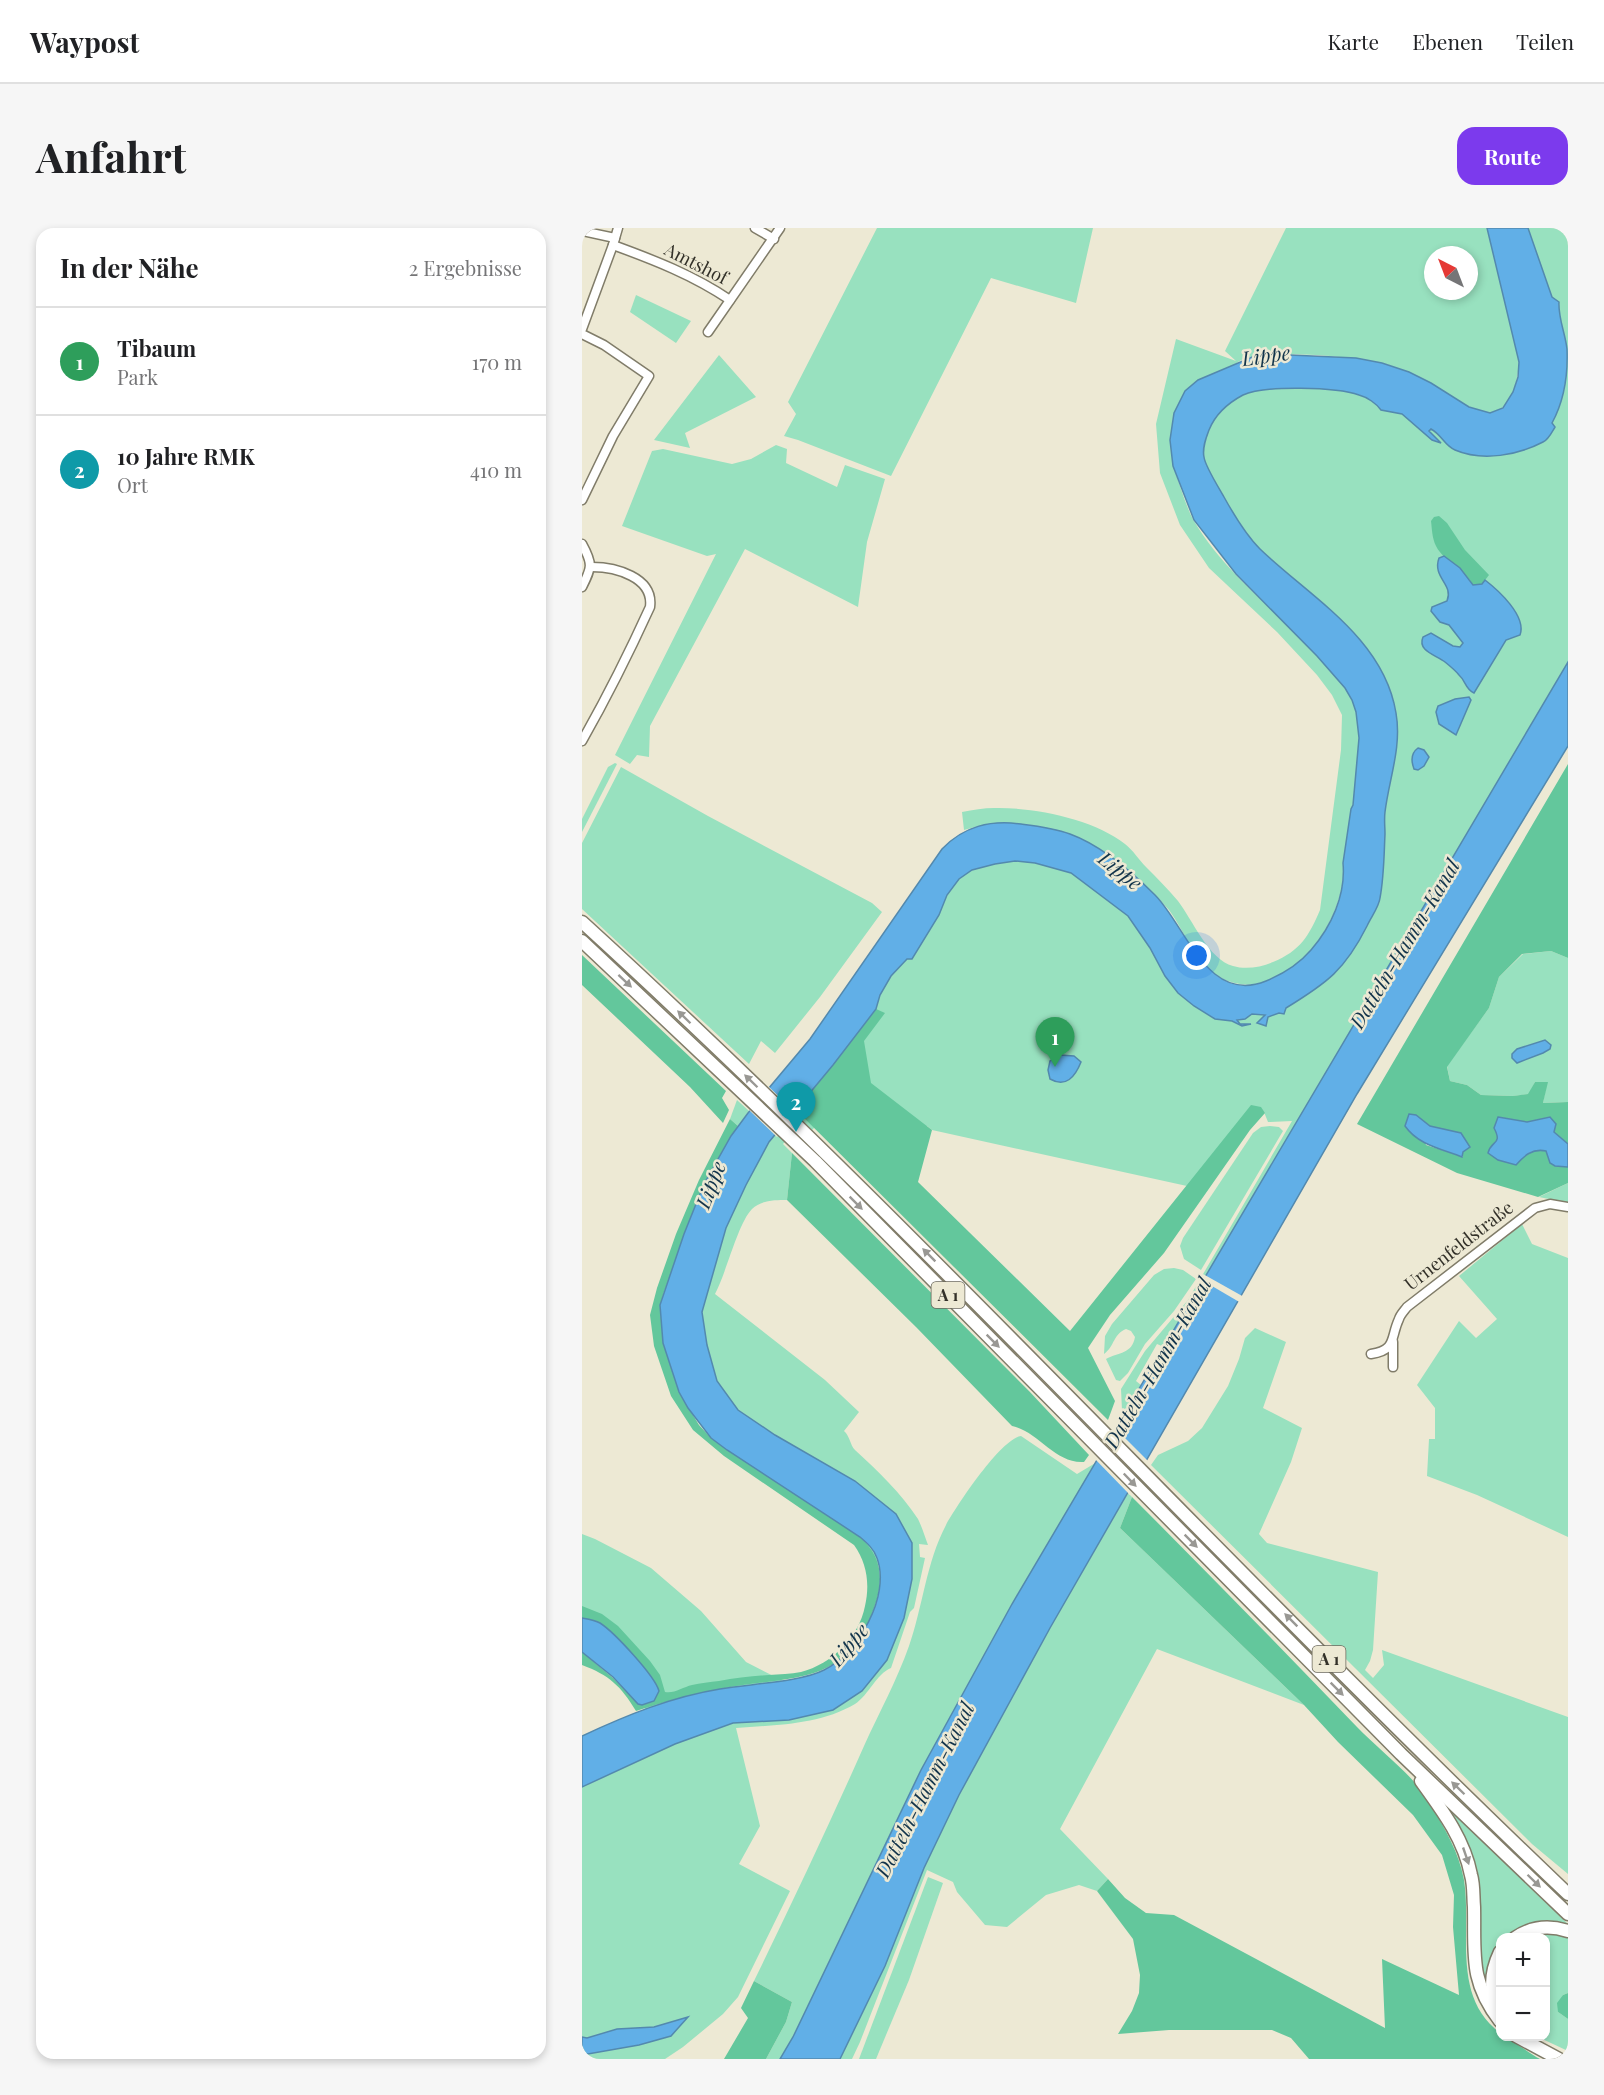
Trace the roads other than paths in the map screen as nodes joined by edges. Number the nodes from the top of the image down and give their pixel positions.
1 (618, 228) edge
2 (755, 228) edge
3 (780, 228) edge
4 (582, 231) edge
5 (774, 239) junction
6 (614, 242) junction
7 (730, 300) junction
8 (582, 332) edge
9 (708, 332) dead end
10 (582, 500) edge
11 (582, 544) edge
12 (592, 567) junction
13 (582, 587) edge
14 (582, 741) edge
15 (582, 922) edge
16 (582, 941) edge
17 (1568, 1207) edge
18 (1393, 1342) junction
19 (1371, 1354) dead end
20 (1393, 1367) dead end
21 (1401, 1754) junction
22 (1568, 1894) edge
23 (1568, 1914) edge
24 (1568, 1931) edge
25 (1524, 1933) edge
26 (1496, 1963) edge
27 (1496, 2001) edge
28 (1496, 2015) edge
29 (1524, 2041) edge
30 (1536, 2041) edge
31 (1568, 2056) edge
32 (1559, 2059) edge

1 - 6 street
2 - 5 street
3 - 5 street
4 - 6 street, Amtshof
5 - 7 street
6 - 7 street, Amtshof
6 - 8 street
7 - 9 street
8 - 10 street
11 - 12 street
12 - 13 street
12 - 14 street
22 -> 15 highway, A 1
16 -> 21 highway, A 1
17 - 18 street, Urnenfeldstraße
18 - 19 street
18 - 20 street, Urnenfeldstraße
21 -> 23 highway, A 1
21 -> 28 highway
24 - 25 highway
26 - 27 highway
29 - 32 highway
30 - 31 highway

